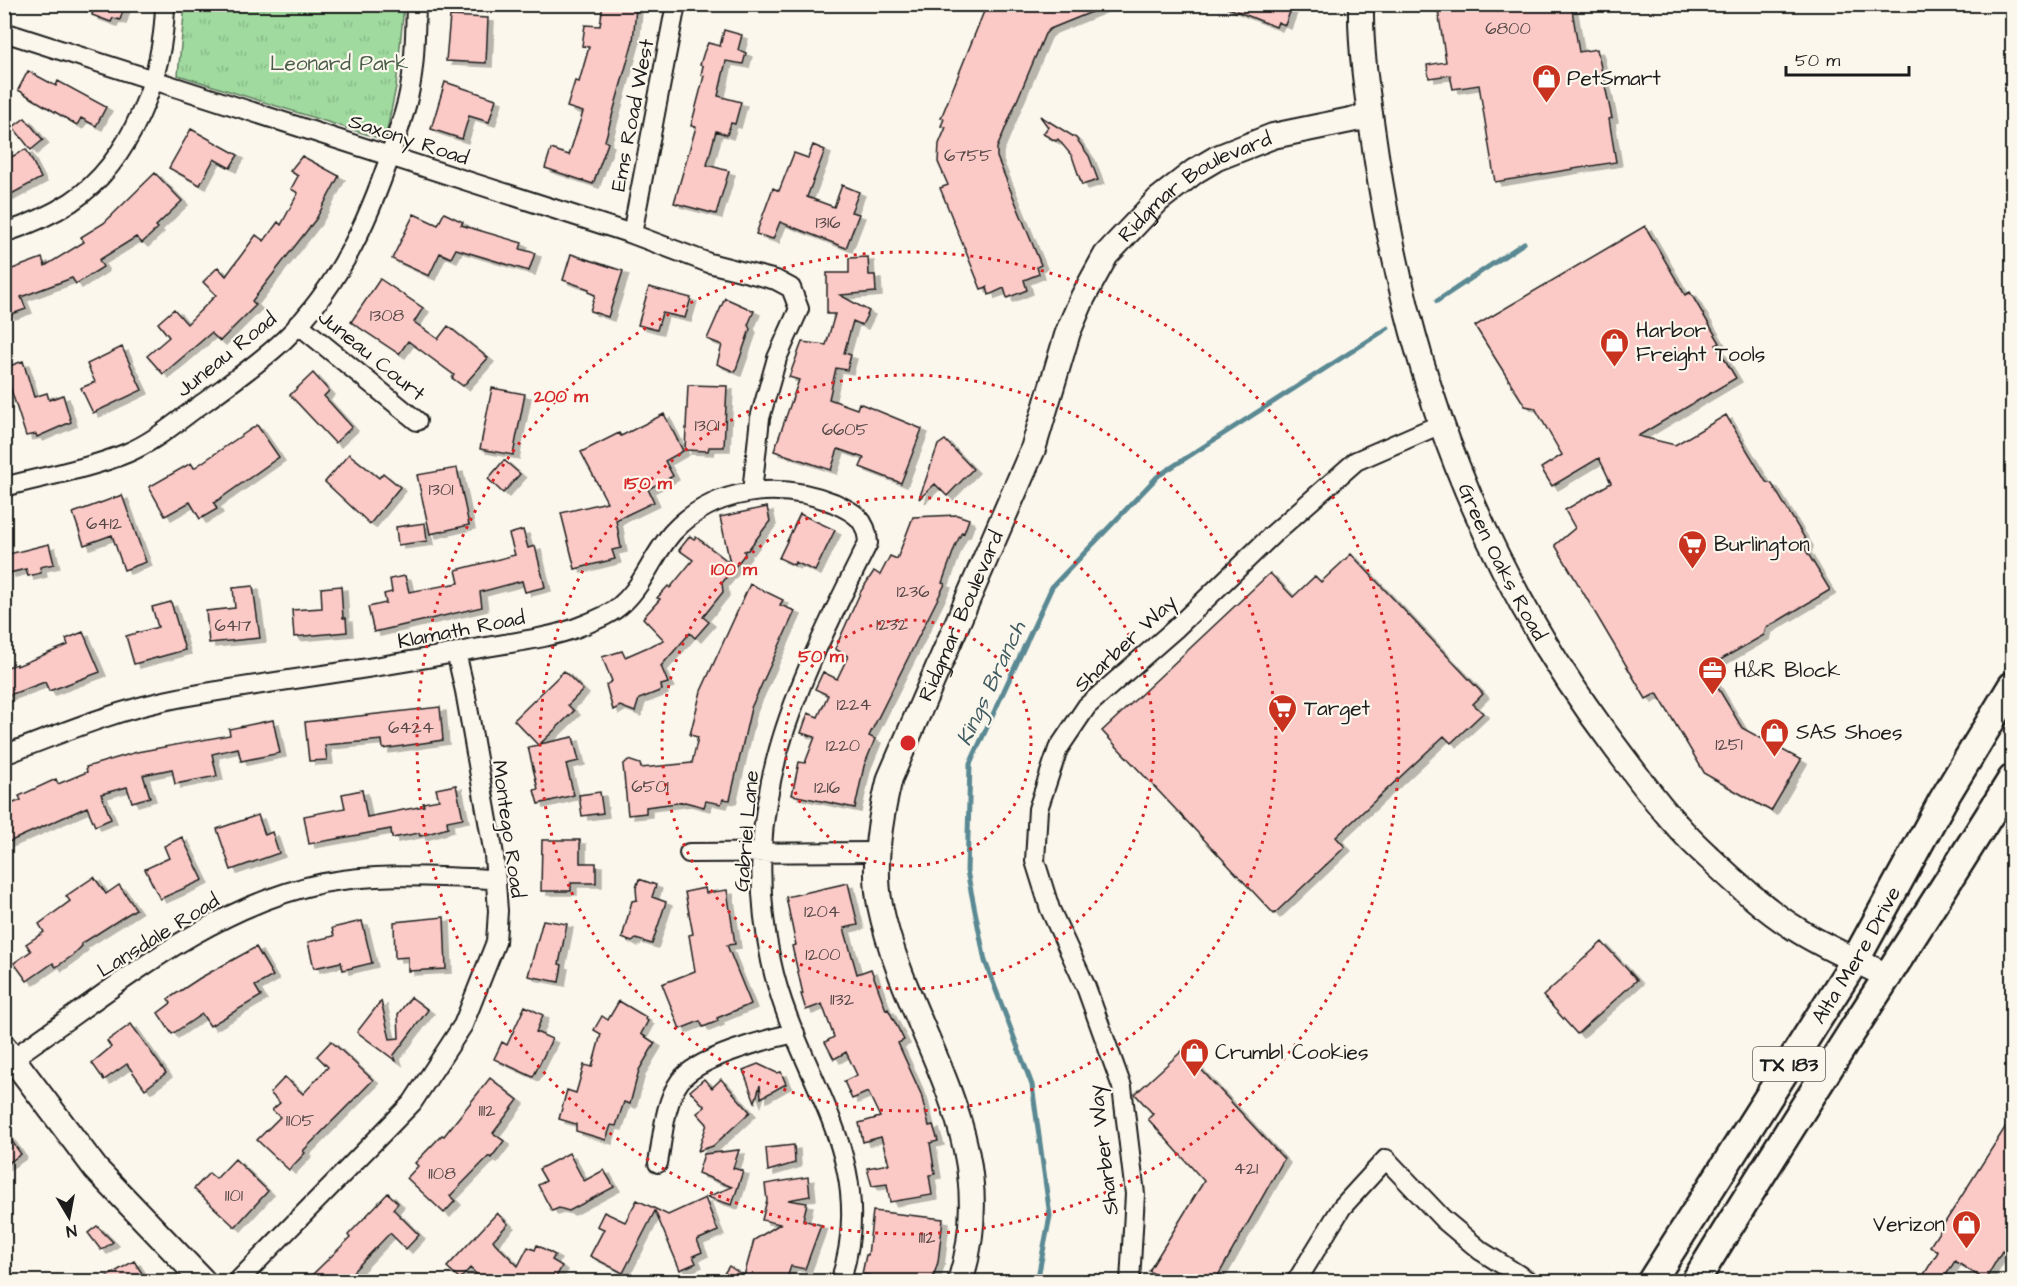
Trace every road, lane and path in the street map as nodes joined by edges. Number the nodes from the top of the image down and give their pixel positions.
1 (165, 4) edge
2 (416, 4) edge
3 (676, 4) edge
4 (1361, 4) edge
5 (4, 32) edge
6 (155, 81) junction
7 (1371, 116) junction
8 (389, 157) junction
9 (4, 233) edge
10 (632, 234) junction
11 (298, 324) junction
12 (417, 421) dead end
13 (1442, 424) junction
14 (4, 487) edge
15 (752, 492) junction
16 (867, 531) joint
17 (456, 652) junction
18 (2013, 686) edge
19 (4, 755) edge
20 (2013, 779) edge
21 (762, 852) junction
22 (878, 852) junction
23 (689, 853) dead end
24 (496, 879) junction
25 (1856, 959) junction
26 (1889, 977) junction
27 (795, 1033) junction
28 (7, 1057) edge
29 (658, 1163) dead end
30 (204, 1281) edge
31 (237, 1281) edge
32 (840, 1281) edge
33 (960, 1281) edge
34 (1130, 1281) edge
35 (1296, 1281) edge
36 (1530, 1281) edge
37 (1651, 1281) edge
38 (1695, 1281) edge

1 - 6 street
2 - 8 street, Juneau Road
3 - 10 street, Ems Road West
4 - 7 street, Green Oaks Road
5 - 6 street, Saxony Road
6 - 8 street, Saxony Road
6 - 9 street
7 - 13 street, Green Oaks Road
7 - 22 street, Ridgmar Boulevard
8 - 10 street, Saxony Road
8 - 11 street, Juneau Road
10 - 15 street, Saxony Road
11 - 12 street, Juneau Court
11 - 14 street, Juneau Road
13 - 25 street, Green Oaks Road
13 - 34 street, Sharber Way
15 - 16 street, Klamath Road
15 - 17 street, Klamath Road
16 - 21 street, Gabriel Lane
17 - 19 street, Klamath Road
17 - 24 street, Montego Road
18 - 25 main road, Alta Mere Drive / TX 183
20 - 26 main road, Alta Mere Drive / TX 183
21 - 22 street
21 - 23 street
21 - 27 street, Gabriel Lane
22 - 33 street, Ridgmar Boulevard
24 - 28 street, Lansdale Road
24 - 31 street, Montego Road
25 - 26 street, Green Oaks Road
25 - 37 main road, Alta Mere Drive / TX 183
26 - 38 main road, Alta Mere Drive / TX 183
27 - 29 street
27 - 32 street, Gabriel Lane
28 - 30 street
35 - 36 street

